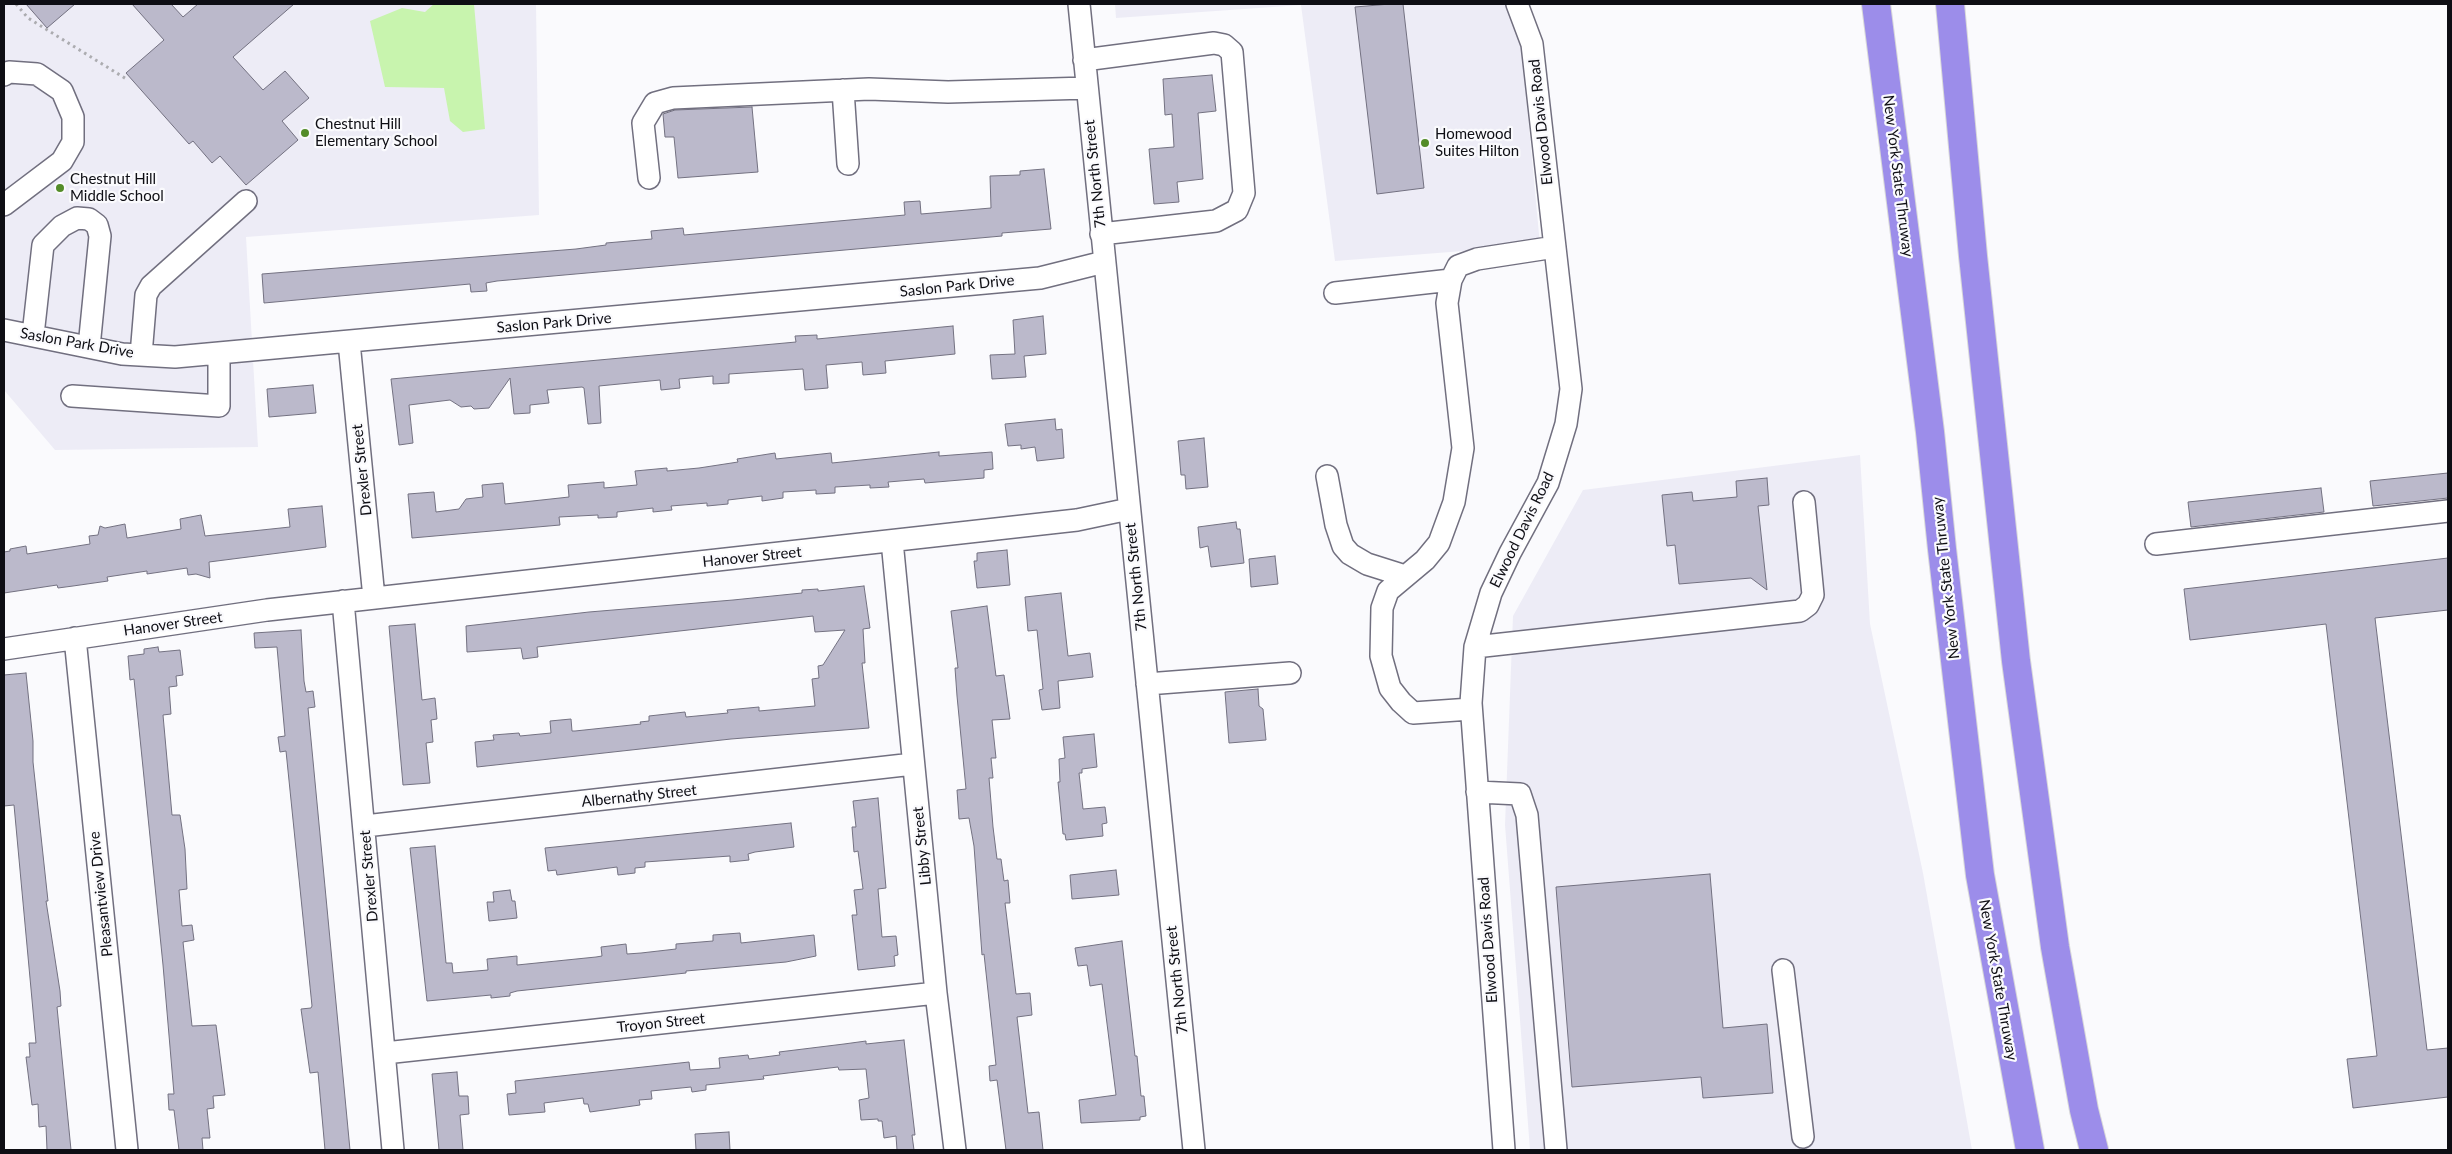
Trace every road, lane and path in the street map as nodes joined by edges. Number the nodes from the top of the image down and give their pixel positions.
1 (16, 4) edge
2 (1079, 4) edge
3 (1517, 4) edge
4 (1876, 4) edge
5 (1950, 4) edge
6 (1084, 60) junction
7 (4, 75) edge
8 (128, 80) dead end
9 (1087, 88) junction
10 (844, 90) junction
11 (848, 164) dead end
12 (649, 178) dead end
13 (246, 201) dead end
14 (4, 205) edge
15 (1101, 234) junction
16 (1555, 246) junction
17 (1104, 262) junction
18 (1451, 280) junction
19 (1335, 292) dead end
20 (4, 330) edge
21 (33, 336) junction
22 (349, 342) junction
23 (89, 347) junction
24 (219, 353) junction
25 (141, 354) junction
26 (72, 396) dead end
27 (1327, 476) dead end
28 (1804, 502) dead end
29 (1129, 510) junction
30 (2448, 511) edge
31 (892, 541) junction
32 (2156, 544) dead end
33 (1405, 576) junction
34 (374, 598) junction
35 (343, 601) junction
36 (75, 638) junction
37 (1475, 647) junction
38 (4, 650) edge
39 (1290, 673) dead end
40 (1147, 684) junction
41 (1471, 710) junction
42 (914, 764) junction
43 (1477, 792) junction
44 (365, 826) junction
45 (1783, 970) dead end
46 (936, 993) junction
47 (385, 1053) junction
48 (1802, 1137) dead end
49 (127, 1150) edge
50 (393, 1150) edge
51 (956, 1150) edge
52 (1194, 1150) edge
53 (1504, 1150) edge
54 (1556, 1150) edge
55 (2030, 1150) edge
56 (2094, 1150) edge

1 - 8 path
2 - 6 street, 7th North Street
3 - 16 street, Elwood Davis Road
4 - 55 highway, New York State Thruway
5 - 56 highway
6 - 9 street, 7th North Street
6 - 15 street
7 - 14 street
9 - 10 street
9 - 15 street, 7th North Street
10 - 11 street
10 - 12 street
13 - 25 street
15 - 17 street, 7th North Street
16 - 18 street
16 - 37 street, Elwood Davis Road
17 - 22 street, Saslon Park Drive
17 - 29 street, 7th North Street
18 - 19 street
18 - 33 street
20 - 21 street, Saslon Park Drive
21 - 23 street, Saslon Park Drive
21 - 23 street
22 - 24 street, Saslon Park Drive
22 - 34 street, Drexler Street
23 - 25 street, Saslon Park Drive
24 - 25 street, Saslon Park Drive
24 - 26 street
27 - 33 street
28 - 37 street
29 - 31 street, Hanover Street
29 - 40 street, 7th North Street
30 - 32 street
31 - 34 street, Hanover Street
31 - 42 street, Libby Street
33 - 41 street
34 - 35 street, Hanover Street
35 - 36 street, Hanover Street
35 - 44 street, Drexler Street
36 - 38 street, Hanover Street
36 - 49 street, Pleasantview Drive
37 - 41 street, Elwood Davis Road
39 - 40 street
40 - 52 street, 7th North Street
41 - 43 street, Elwood Davis Road
42 - 44 street, Albernathy Street
42 - 46 street, Libby Street
43 - 53 street, Elwood Davis Road
43 - 54 street
44 - 47 street, Drexler Street
45 - 48 street
46 - 47 street, Troyon Street
46 - 51 street, Libby Street
47 - 50 street, Drexler Street

